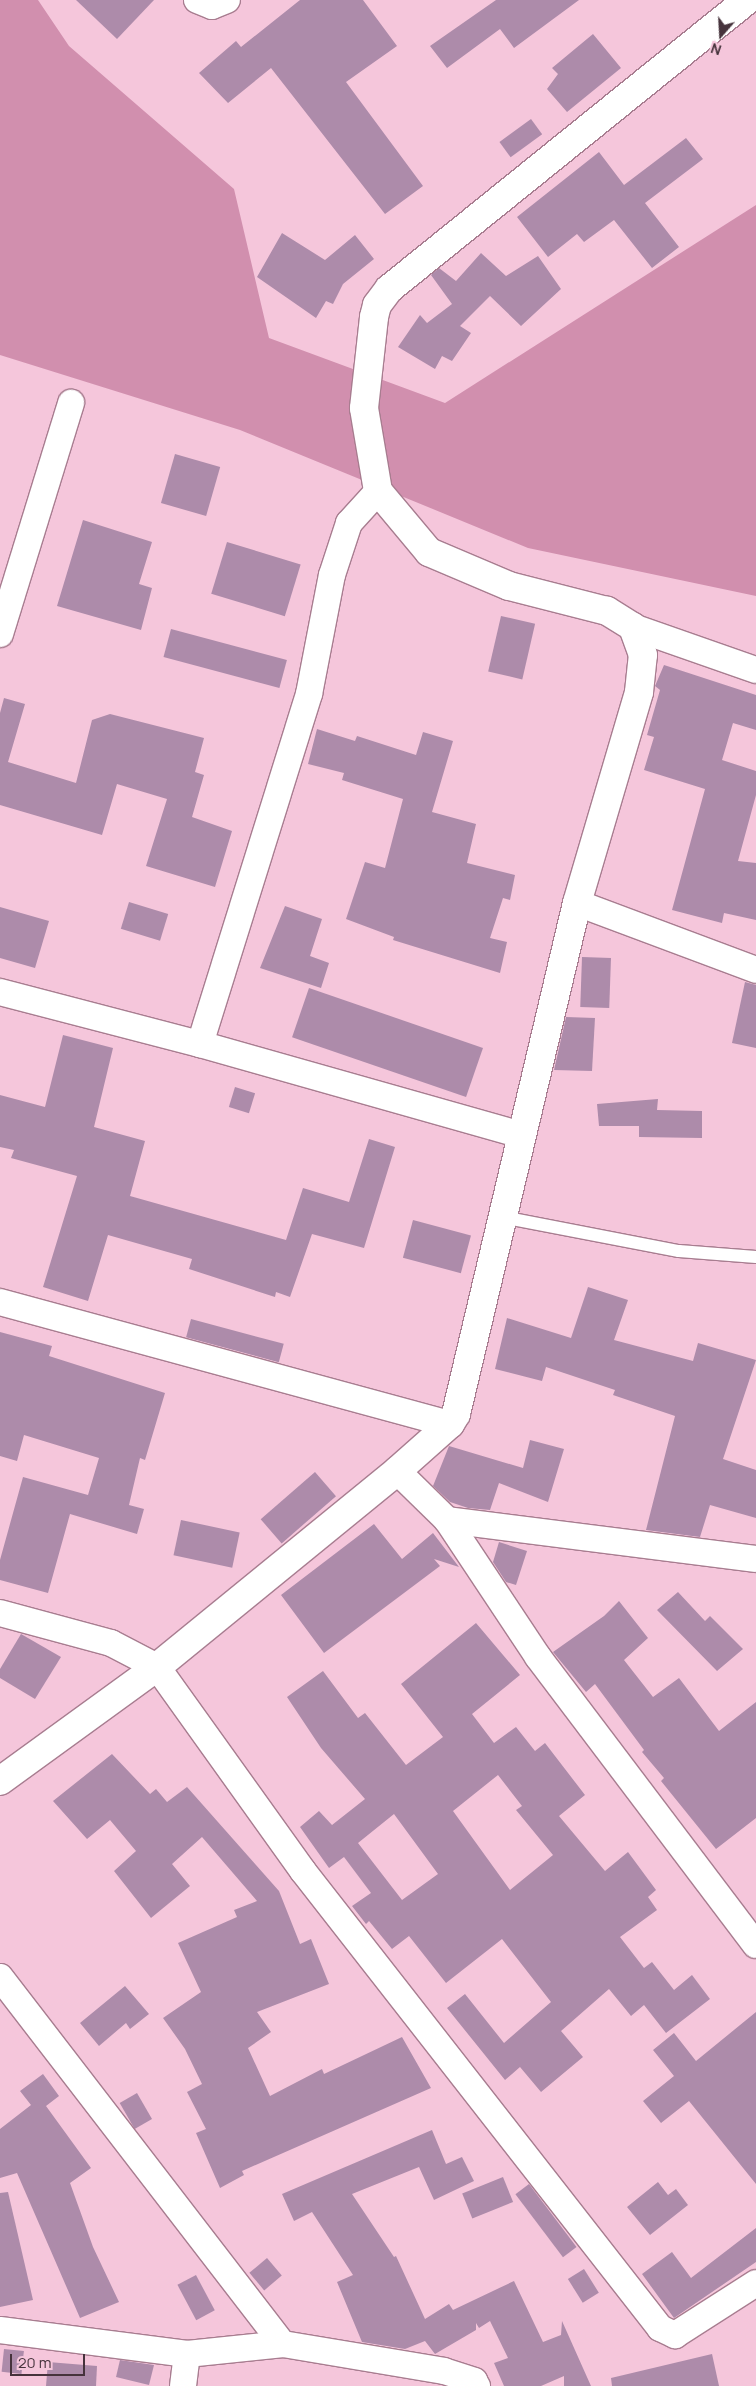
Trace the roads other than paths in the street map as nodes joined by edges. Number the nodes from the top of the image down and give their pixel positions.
1 (197, 0) edge
2 (227, 0) edge
3 (746, 0) edge
4 (71, 403) dead end
5 (378, 491) junction
6 (633, 627) junction
7 (0, 634) edge
8 (756, 670) edge
9 (577, 903) junction
10 (756, 970) edge
11 (0, 992) edge
12 (200, 1044) junction
13 (521, 1135) junction
14 (502, 1217) junction
15 (756, 1257) edge
16 (0, 1302) edge
17 (450, 1424) junction
18 (397, 1472) junction
19 (447, 1520) junction
20 (756, 1559) edge
21 (0, 1612) edge
22 (157, 1668) junction
23 (0, 1781) edge
24 (756, 1945) edge
25 (0, 1977) edge
26 (756, 2283) edge
27 (0, 2330) edge
28 (284, 2344) junction
29 (187, 2354) junction
30 (183, 2386) edge
31 (477, 2386) edge

1 - 2 street
3 - 5 street
4 - 7 street
5 - 6 street
5 - 12 street
6 - 8 street
6 - 9 street
9 - 10 street
9 - 13 street
11 - 12 street
12 - 13 street
13 - 14 street
14 - 15 lane
14 - 17 street
16 - 17 street
17 - 18 street
18 - 19 street
18 - 22 street
19 - 20 street
19 - 24 street
21 - 22 street
22 - 23 street
22 - 26 street
25 - 28 street
27 - 29 street
28 - 29 street
28 - 31 street
29 - 30 street

